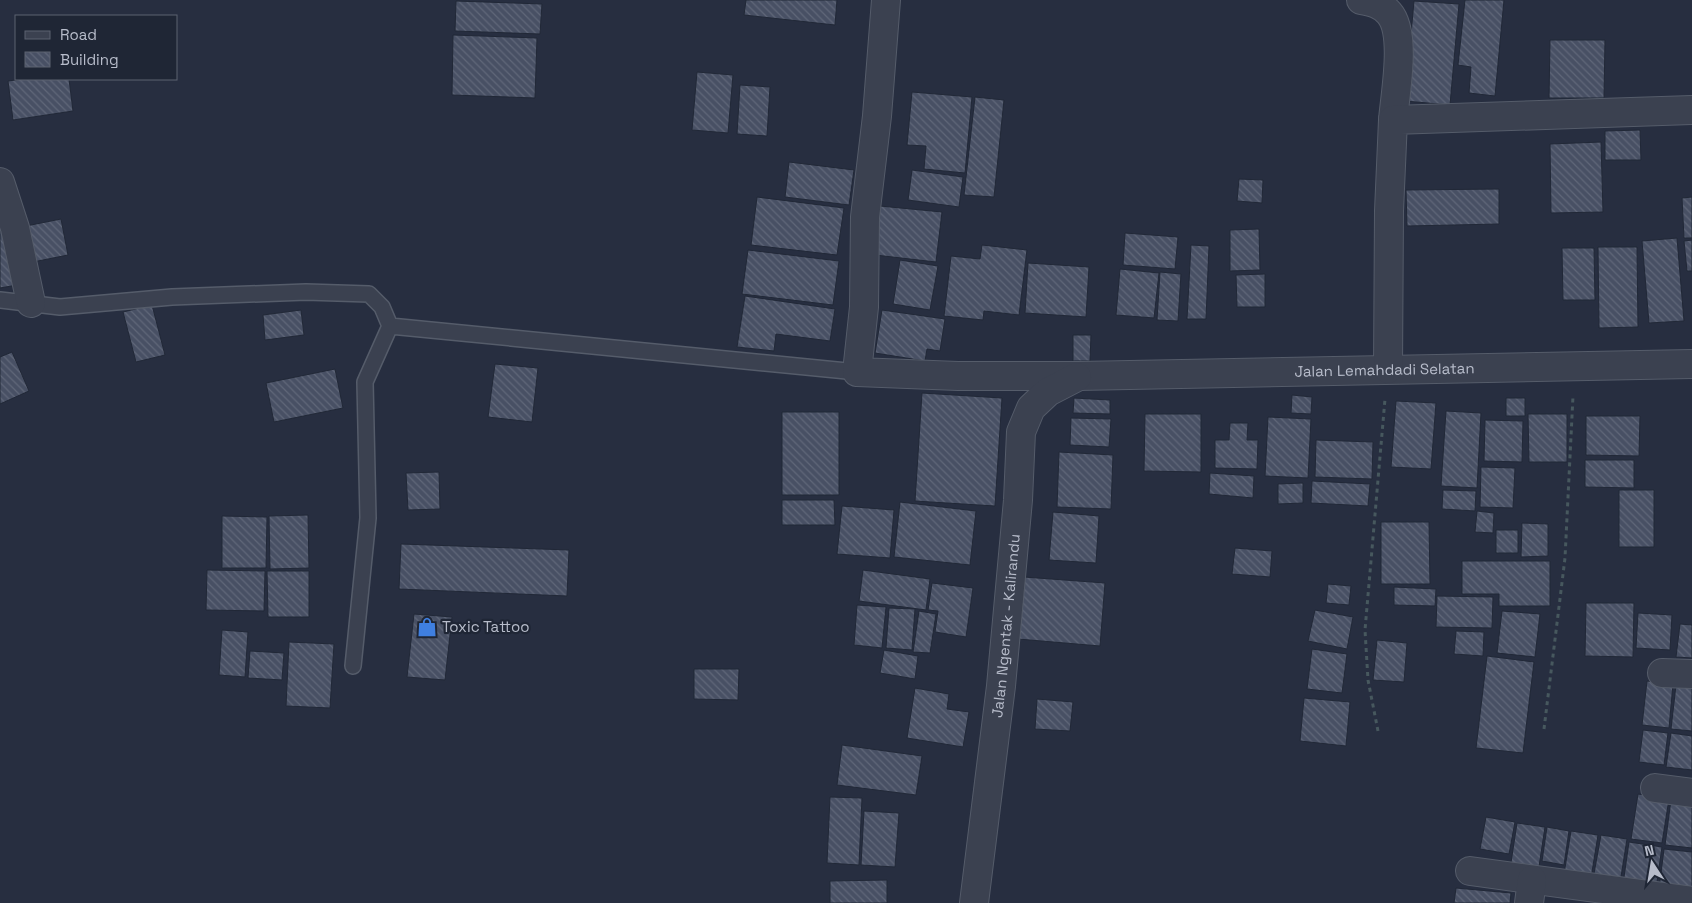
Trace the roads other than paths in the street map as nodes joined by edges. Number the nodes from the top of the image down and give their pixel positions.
1 (886, 0) edge
2 (1361, 0) edge
3 (1692, 110) edge
4 (1393, 120) junction
5 (0, 182) edge
6 (0, 300) edge
7 (31, 303) junction
8 (390, 326) junction
9 (1692, 364) edge
10 (1388, 369) junction
11 (857, 372) junction
12 (1078, 376) junction
13 (353, 666) dead end
14 (1662, 673) dead end
15 (1692, 674) edge
16 (1655, 788) dead end
17 (1692, 793) edge
18 (1470, 871) dead end
19 (1530, 891) edge
20 (1638, 899) edge
21 (1692, 901) edge
22 (974, 903) edge

1 - 11 street
2 - 4 street
3 - 4 street
4 - 10 street
5 - 7 street
6 - 7 lane
7 - 8 lane
8 - 11 lane
8 - 13 lane
9 - 10 street, Jalan Lemahdadi Selatan
10 - 12 street, Jalan Lemahdadi Selatan
11 - 12 street, Jalan Lemahdadi Selatan
12 - 22 street, Jalan Ngentak - Kalirandu
14 - 15 street
16 - 17 street
18 - 19 street
19 - 20 street
20 - 21 street

